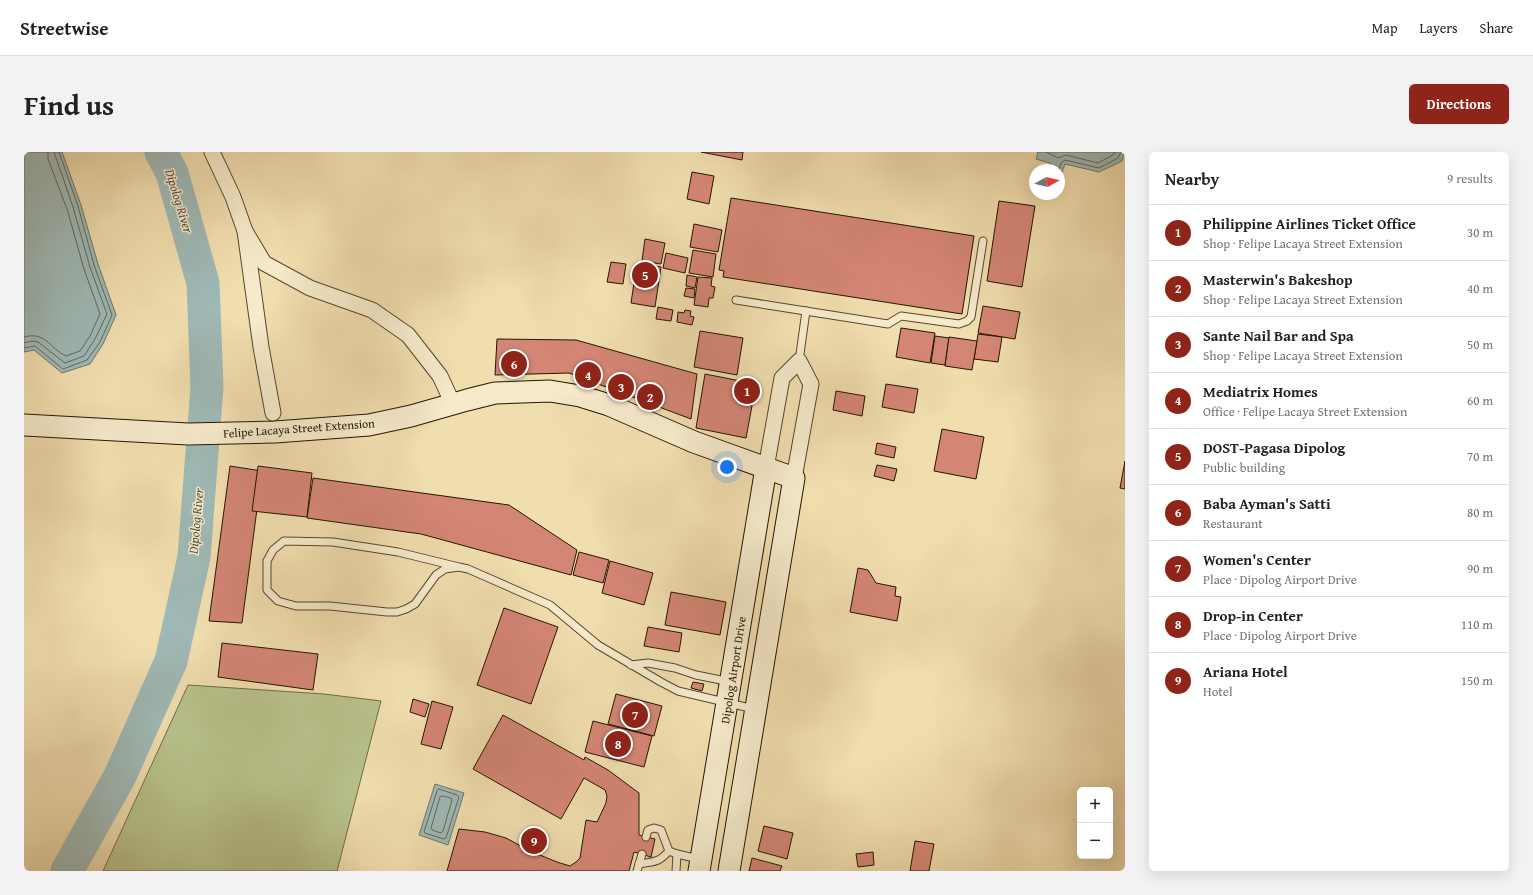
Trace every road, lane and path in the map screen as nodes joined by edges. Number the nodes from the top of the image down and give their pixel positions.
1 (212, 152) edge
2 (245, 231) junction
3 (983, 241) dead end
4 (736, 300) dead end
5 (806, 311) junction
6 (799, 361) junction
7 (453, 404) junction
8 (273, 413) dead end
9 (24, 425) edge
10 (766, 468) junction
11 (794, 478) junction
12 (459, 567) junction
13 (631, 665) junction
14 (721, 680) dead end
15 (722, 700) junction
16 (756, 709) junction
17 (646, 837) dead end
18 (669, 851) junction
19 (642, 854) dead end
20 (677, 854) junction
21 (700, 865) edge
22 (638, 868) edge
23 (676, 871) edge
24 (729, 871) edge

1 - 2 street
2 - 7 street
2 - 8 street
3 - 5 lane
4 - 5 lane
5 - 6 lane
6 - 10 street
6 - 11 street
7 - 9 main road, Felipe Lacaya Street Extension
7 - 10 main road, Felipe Lacaya Street Extension
10 - 11 main road, Felipe Lacaya Street Extension
10 - 15 main road, Dipolog Airport Drive
11 - 16 main road
12 - 12 lane
12 - 13 lane
13 - 14 lane
13 - 15 lane
15 - 16 lane
15 - 21 main road, Dipolog Airport Drive
16 - 24 main road
17 - 18 lane
18 - 20 lane
18 - 22 lane
19 - 22 lane
20 - 21 lane
20 - 23 lane

